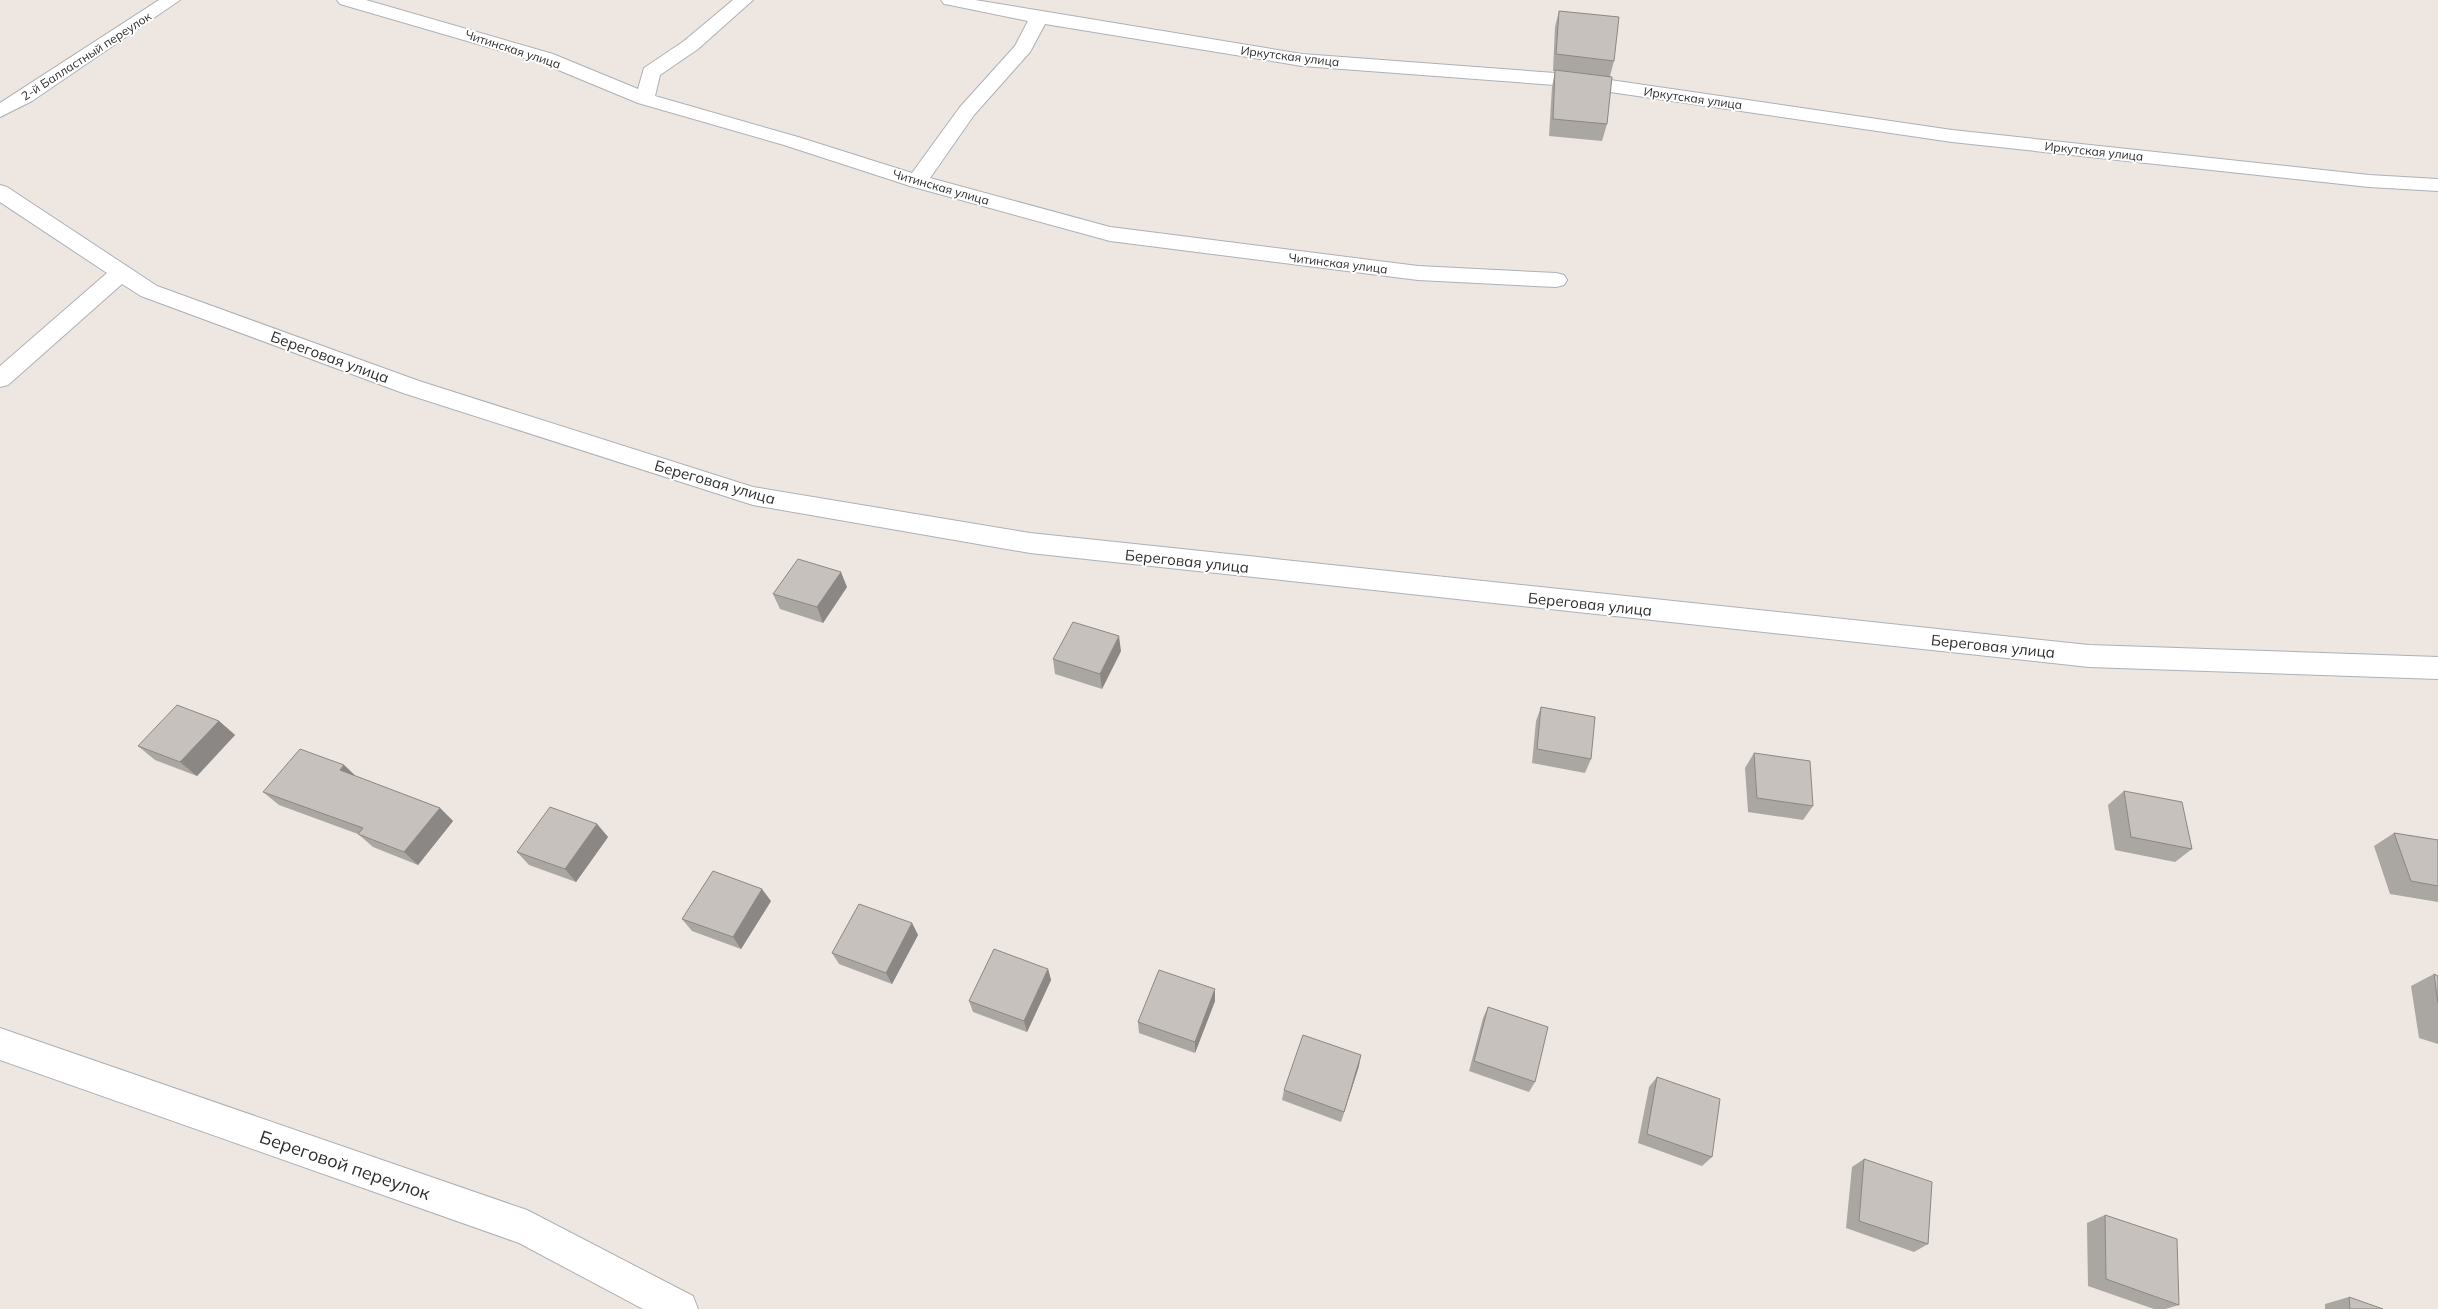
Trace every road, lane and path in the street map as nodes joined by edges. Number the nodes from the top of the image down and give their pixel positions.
1 (171, 0) edge
2 (346, 0) edge
3 (744, 0) edge
4 (950, 0) edge
5 (1039, 17) junction
6 (645, 99) junction
7 (0, 111) edge
8 (917, 181) junction
9 (2438, 185) edge
10 (0, 192) edge
11 (122, 273) junction
12 (1556, 280) dead end
13 (0, 379) edge
14 (2438, 668) edge
15 (0, 1044) edge
16 (680, 1309) edge

1 - 7 street, 2-й Балластный переулок
2 - 6 street, Читинская улица
3 - 6 street
4 - 5 street, Иркутская улица
5 - 8 street
5 - 9 street, Иркутская улица
6 - 8 street, Читинская улица
8 - 12 street, Читинская улица
10 - 11 street, Береговая улица
11 - 13 street
11 - 14 street, Береговая улица
15 - 16 street, Береговой переулок

